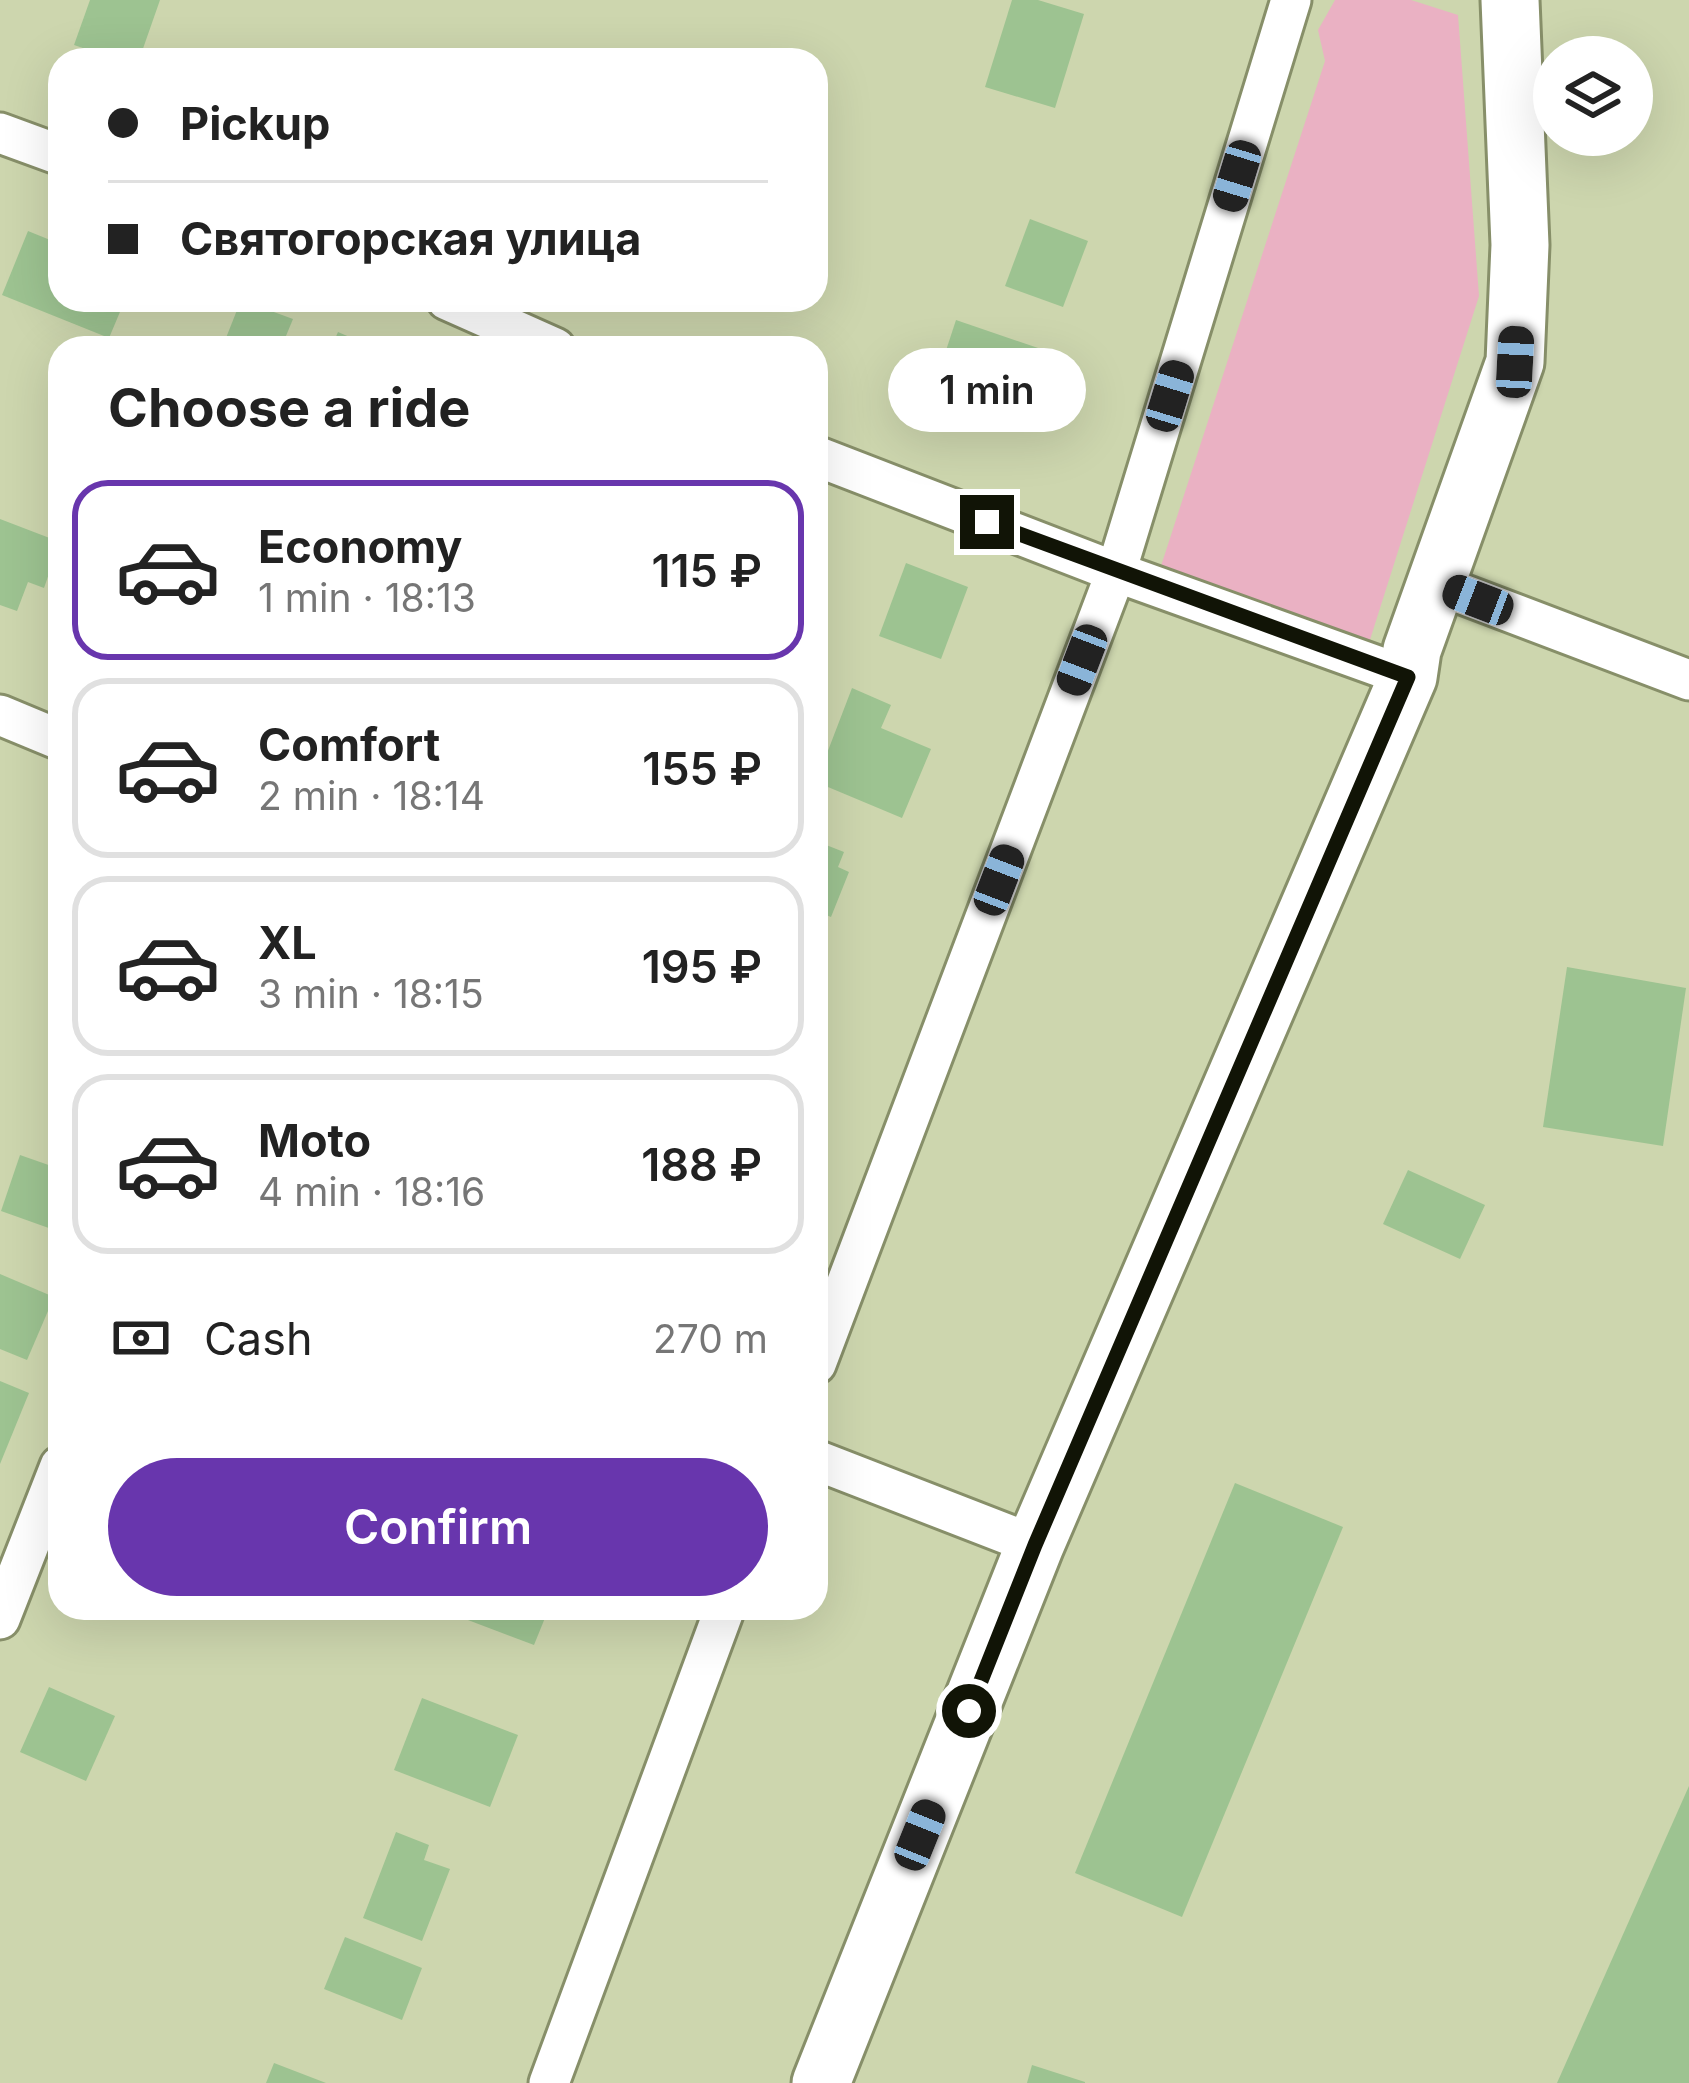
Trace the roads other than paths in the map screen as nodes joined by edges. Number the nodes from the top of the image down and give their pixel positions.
1 (1291, 0) edge
2 (1510, 0) edge
3 (0, 133) edge
4 (48, 151) edge
5 (474, 312) edge
6 (528, 336) edge
7 (828, 461) edge
8 (1116, 572) junction
9 (1436, 584) junction
10 (1408, 677) junction
11 (1689, 680) edge
12 (0, 715) edge
13 (48, 735) edge
14 (828, 1332) edge
15 (828, 1465) edge
16 (48, 1496) edge
17 (1035, 1545) junction
18 (0, 1618) edge
19 (721, 1620) edge
20 (549, 2083) edge
21 (821, 2083) edge

1 - 8 street
2 - 9 main road
3 - 4 street
5 - 6 street
7 - 8 street
8 - 10 street
8 - 14 street
9 - 10 main road
9 - 11 street
10 - 17 main road
12 - 13 street
15 - 17 street
16 - 18 street
17 - 21 main road
19 - 20 street

